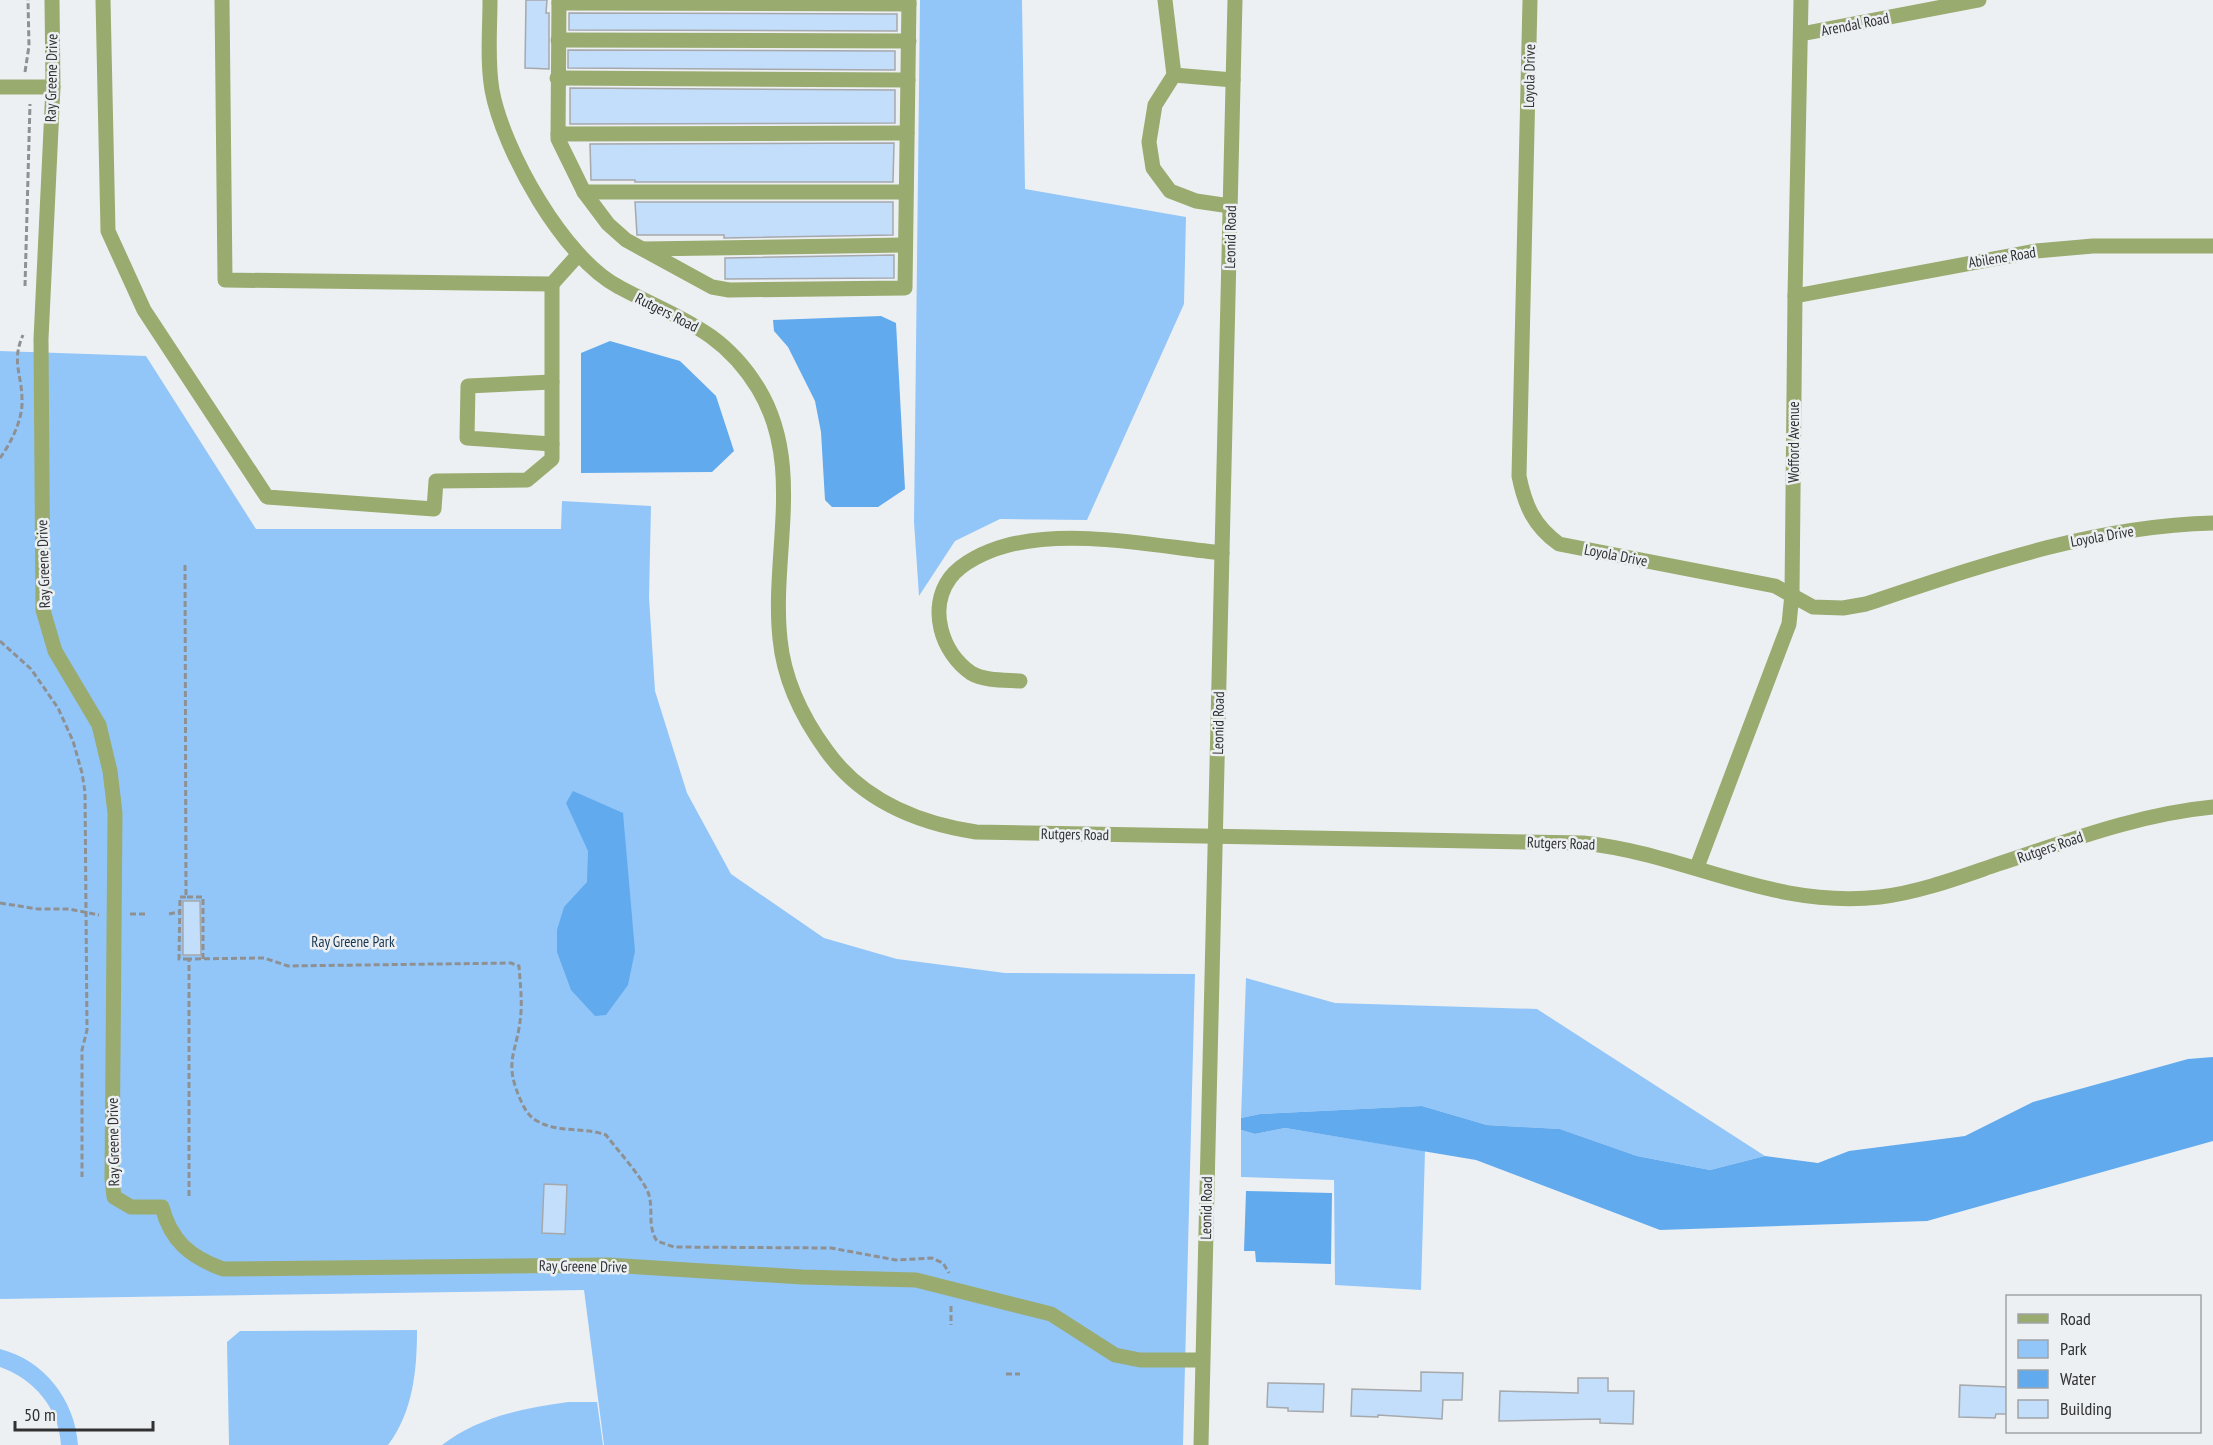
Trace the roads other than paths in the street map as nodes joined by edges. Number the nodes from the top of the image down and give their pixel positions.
1 (52, 0) edge
2 (103, 0) edge
3 (222, 0) edge
4 (490, 0) edge
5 (1165, 0) edge
6 (1235, 0) edge
7 (1530, 0) edge
8 (1801, 0) edge
9 (1979, 0) edge
10 (559, 2) edge
11 (909, 2) edge
12 (1801, 34) junction
13 (558, 40) junction
14 (909, 41) junction
15 (1173, 75) junction
16 (557, 78) junction
17 (908, 80) junction
18 (1233, 80) junction
19 (0, 87) edge
20 (52, 87) junction
21 (907, 133) junction
22 (558, 134) junction
23 (584, 192) junction
24 (906, 192) junction
25 (1230, 206) junction
26 (905, 245) junction
27 (2213, 246) edge
28 (644, 249) junction
29 (578, 255) junction
30 (552, 284) junction
31 (1794, 296) junction
32 (552, 382) junction
33 (552, 444) junction
34 (2213, 523) edge
35 (1222, 553) junction
36 (1792, 594) junction
37 (1020, 681) dead end
38 (2213, 807) edge
39 (1215, 837) junction
40 (1697, 867) junction
41 (1202, 1360) junction
42 (1201, 1445) edge

1 - 20 street, Ray Greene Drive
2 - 33 street
3 - 30 street
4 - 29 street, Rutgers Road
5 - 15 street
6 - 18 street, Leonid Road
7 - 36 street, Loyola Drive
8 - 12 street, Wofford Avenue
9 - 12 street, Arendal Road
10 - 11 street
10 - 13 street
11 - 14 street
12 - 31 street, Wofford Avenue
13 - 14 street
13 - 16 street
14 - 17 street
15 - 18 street
15 - 25 street
16 - 17 street
16 - 22 street
17 - 21 street
18 - 25 street, Leonid Road
19 - 20 street
20 - 41 street, Ray Greene Drive
21 - 22 street
21 - 24 street
22 - 23 street
23 - 24 street
23 - 28 street
24 - 26 street
25 - 35 street, Leonid Road
26 - 28 street
26 - 28 street
27 - 31 street, Abilene Road
29 - 30 street
29 - 39 street, Rutgers Road
30 - 32 street
31 - 36 street, Wofford Avenue
32 - 33 street
32 - 33 street
34 - 36 street, Loyola Drive
35 - 37 street
35 - 39 street, Leonid Road
36 - 40 street, Wofford Avenue
38 - 40 street, Rutgers Road
39 - 40 street, Rutgers Road
39 - 41 street, Leonid Road
41 - 42 street, Leonid Road

